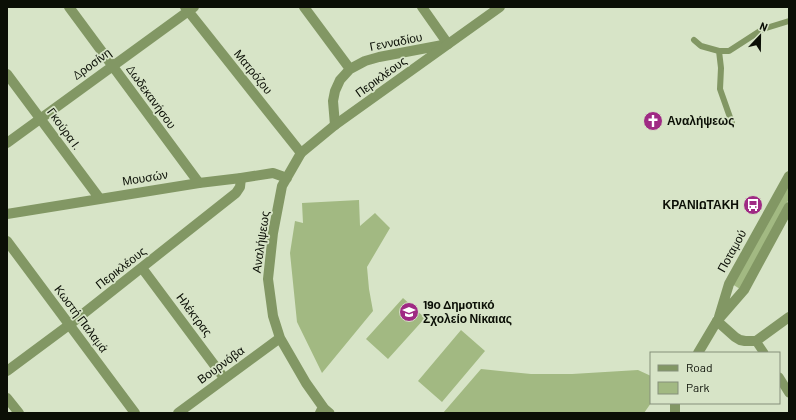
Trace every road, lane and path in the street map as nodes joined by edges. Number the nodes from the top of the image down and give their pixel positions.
1 (69, 7) edge
2 (304, 7) edge
3 (422, 7) edge
4 (500, 7) edge
5 (189, 8) edge
6 (789, 21) edge
7 (694, 40) dead end
8 (448, 44) junction
9 (719, 51) junction
10 (112, 66) junction
11 (350, 69) junction
12 (7, 74) edge
13 (40, 118) junction
14 (732, 123) dead end
15 (335, 125) junction
16 (7, 143) edge
17 (302, 153) junction
18 (789, 176) edge
19 (241, 178) junction
20 (287, 178) junction
21 (199, 182) junction
22 (100, 199) junction
23 (789, 207) edge
24 (7, 214) edge
25 (7, 241) edge
26 (142, 268) junction
27 (789, 317) edge
28 (717, 321) junction
29 (69, 325) junction
30 (280, 338) junction
31 (756, 341) junction
32 (699, 352) edge
33 (763, 352) edge
34 (7, 371) edge
35 (224, 378) junction
36 (780, 379) edge
37 (789, 393) edge
38 (7, 398) edge
39 (324, 411) edge
40 (19, 413) edge
41 (135, 413) edge
42 (178, 413) edge

1 - 10 street, Δωδεκανήσου
2 - 11 street
3 - 8 street
4 - 8 street, Περικλέους
5 - 10 street, Δροσίνη
5 - 17 street, Ματρόζου
6 - 9 lane
7 - 9 lane
8 - 11 street, Γενναδίου
8 - 15 street, Περικλέους
9 - 14 lane
10 - 13 street, Δροσίνη
10 - 21 street, Δωδεκανήσου
11 - 15 street, Γενναδίου
12 - 13 street, Γκούρα Ι.
13 - 16 street, Δροσίνη
13 - 22 street, Γκούρα Ι.
15 - 17 street, Περικλέους
17 - 20 street, Περικλέους
18 - 28 street, Ποταμού
19 - 20 street, Μουσών
19 - 21 street, Μουσών
19 - 26 street, Περικλέους
20 - 30 street, Αναλήψεως
21 - 22 street, Μουσών
22 - 24 street, Μουσών
23 - 28 street, Ποταμού
25 - 29 street, Κωστή Παλαμά
26 - 29 street, Περικλέους
26 - 35 street, Ηλέκτρας
27 - 31 street
28 - 31 street
28 - 32 street, Ποταμού
29 - 34 street, Περικλέους
29 - 41 street, Κωστή Παλαμά
30 - 35 street, Βουρνόβα
30 - 39 street, Αναλήψεως
31 - 33 street
35 - 42 street, Βουρνόβα
36 - 37 street
38 - 40 street

